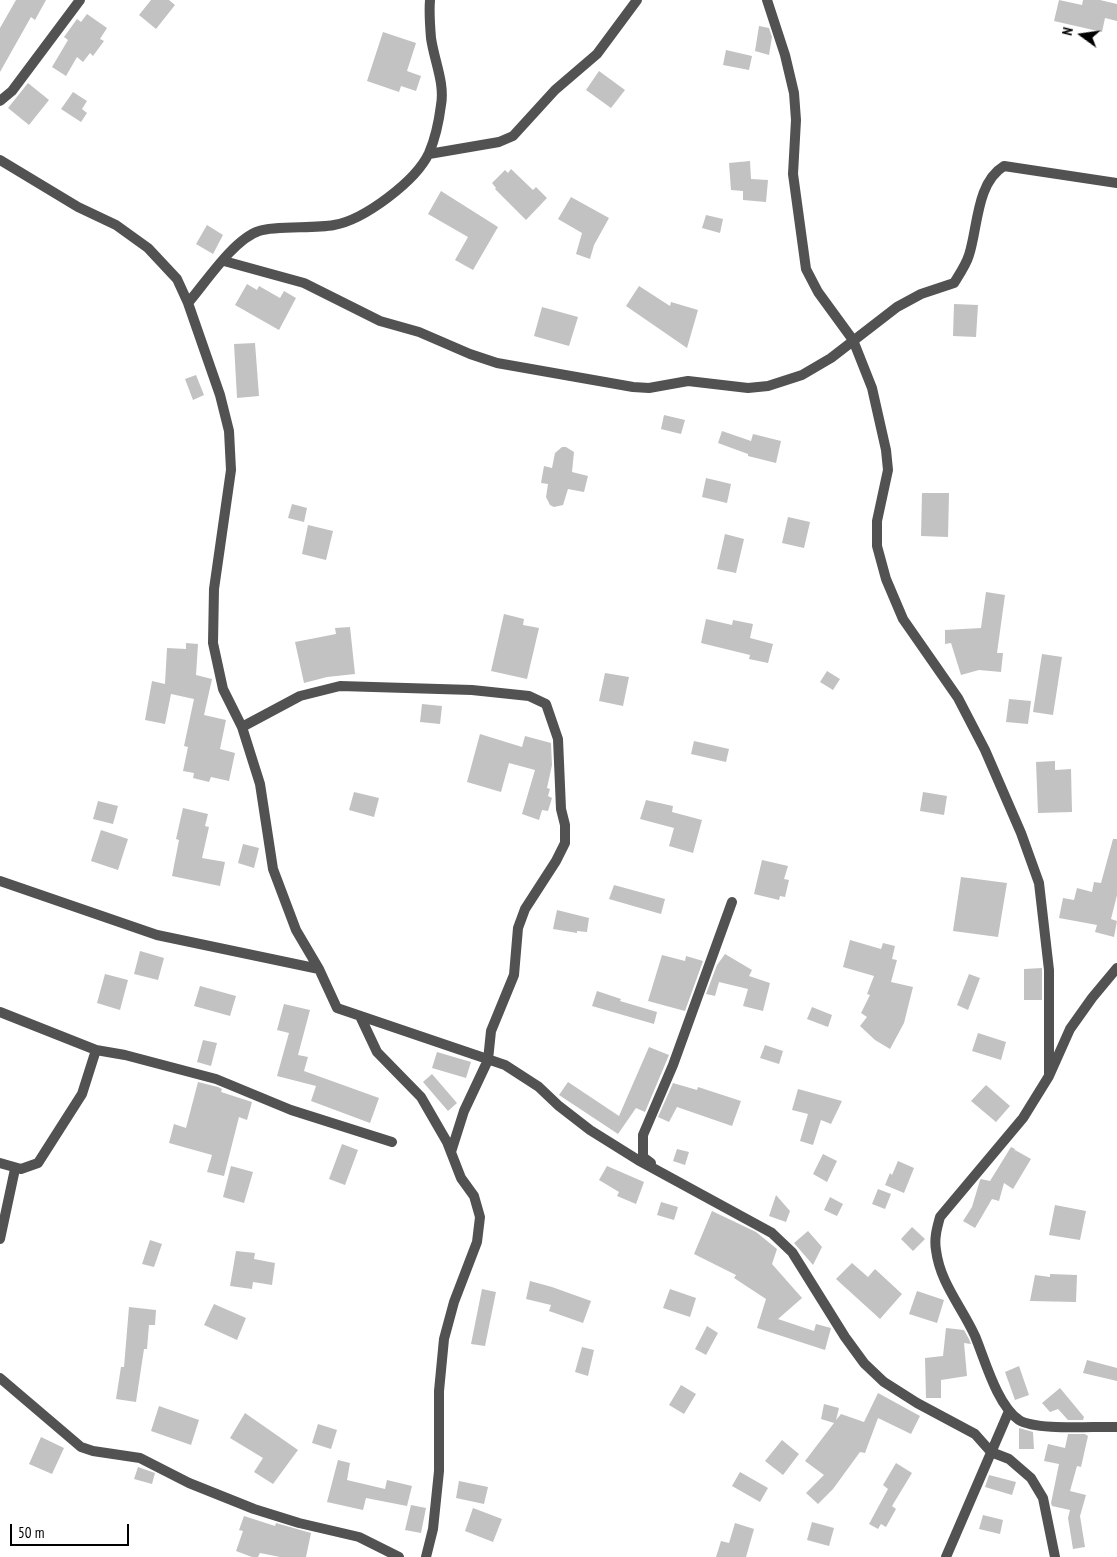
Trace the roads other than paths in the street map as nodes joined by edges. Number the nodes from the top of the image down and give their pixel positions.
1 (80, 0) edge
2 (430, 0) edge
3 (637, 0) edge
4 (767, 0) edge
5 (0, 101) edge
6 (429, 154) junction
7 (0, 160) edge
8 (1117, 183) edge
9 (224, 261) junction
10 (188, 303) junction
11 (853, 340) junction
12 (242, 727) junction
13 (0, 881) edge
14 (732, 902) dead end
15 (1117, 968) edge
16 (319, 969) junction
17 (0, 1012) edge
18 (360, 1016) junction
19 (96, 1050) junction
20 (488, 1060) junction
21 (1049, 1076) junction
22 (392, 1142) dead end
23 (451, 1152) junction
24 (0, 1163) edge
25 (14, 1169) junction
26 (659, 1170) junction
27 (0, 1239) edge
28 (0, 1378) edge
29 (1009, 1411) junction
30 (1117, 1427) edge
31 (991, 1452) junction
32 (399, 1557) edge
33 (426, 1557) edge
34 (946, 1557) edge
35 (1055, 1557) edge

1 - 5 street
2 - 6 street
3 - 6 street
4 - 11 street
6 - 9 street
7 - 10 street
8 - 11 street
9 - 10 street
9 - 11 street
10 - 12 street
11 - 21 street
12 - 16 street
12 - 20 street
13 - 16 street
14 - 26 street
15 - 21 street
16 - 18 street
17 - 19 street
18 - 20 street
18 - 23 street
19 - 22 street
19 - 25 street
20 - 23 street
20 - 26 street
21 - 29 street
23 - 33 street
24 - 25 street
25 - 27 street
26 - 31 street
28 - 32 street
29 - 30 street
29 - 31 street
31 - 34 street
31 - 35 street

